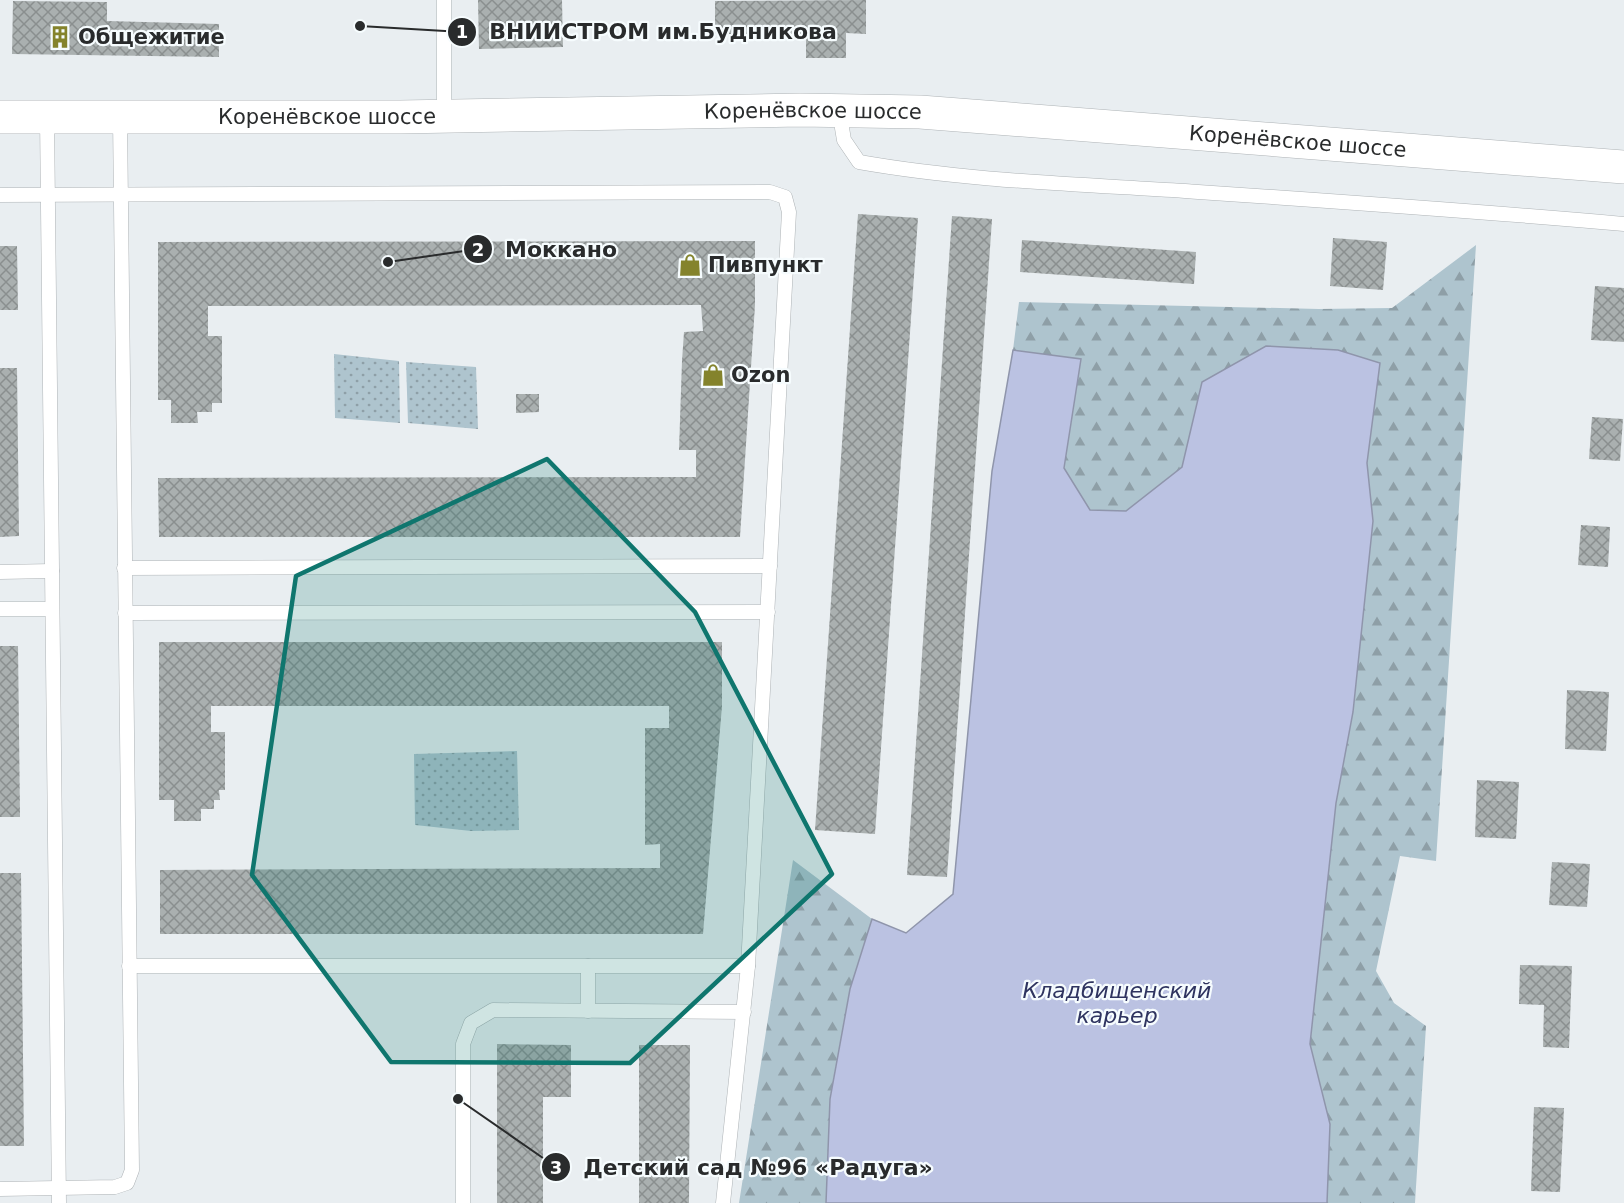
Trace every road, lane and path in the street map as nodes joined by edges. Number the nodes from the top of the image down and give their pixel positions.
1 (444, 0) edge
2 (839, 110) junction
3 (444, 116) junction
4 (0, 117) edge
5 (47, 117) junction
6 (120, 117) junction
7 (1624, 167) edge
8 (120, 194) junction
9 (0, 195) edge
10 (48, 195) junction
11 (1624, 224) edge
12 (770, 566) junction
13 (124, 568) junction
14 (52, 571) junction
15 (0, 572) edge
16 (0, 609) edge
17 (52, 609) junction
18 (768, 612) junction
19 (125, 613) junction
20 (129, 966) junction
21 (588, 966) junction
22 (748, 966) junction
23 (588, 1011) junction
24 (744, 1012) junction
25 (59, 1188) junction
26 (0, 1189) edge
27 (59, 1203) edge
28 (463, 1203) edge
29 (723, 1203) edge

1 - 3 lane
2 - 3 main road, Коренёвское шоссе
2 - 7 main road, Коренёвское шоссе
2 - 11 lane
3 - 6 main road, Коренёвское шоссе
4 - 5 main road, Коренёвское шоссе
5 - 6 main road, Коренёвское шоссе
5 - 10 lane
6 - 8 lane
8 - 10 lane
8 - 12 lane
8 - 13 lane
9 - 10 lane
10 - 14 lane
12 - 13 lane
12 - 18 lane
13 - 19 lane
14 - 15 lane
14 - 17 lane
16 - 17 lane
17 - 25 lane
18 - 19 lane
18 - 22 lane
19 - 20 lane
20 - 21 lane
20 - 25 lane
21 - 22 lane
21 - 23 lane
22 - 24 lane
23 - 24 lane
23 - 28 lane
24 - 29 lane
25 - 26 lane
25 - 27 lane

